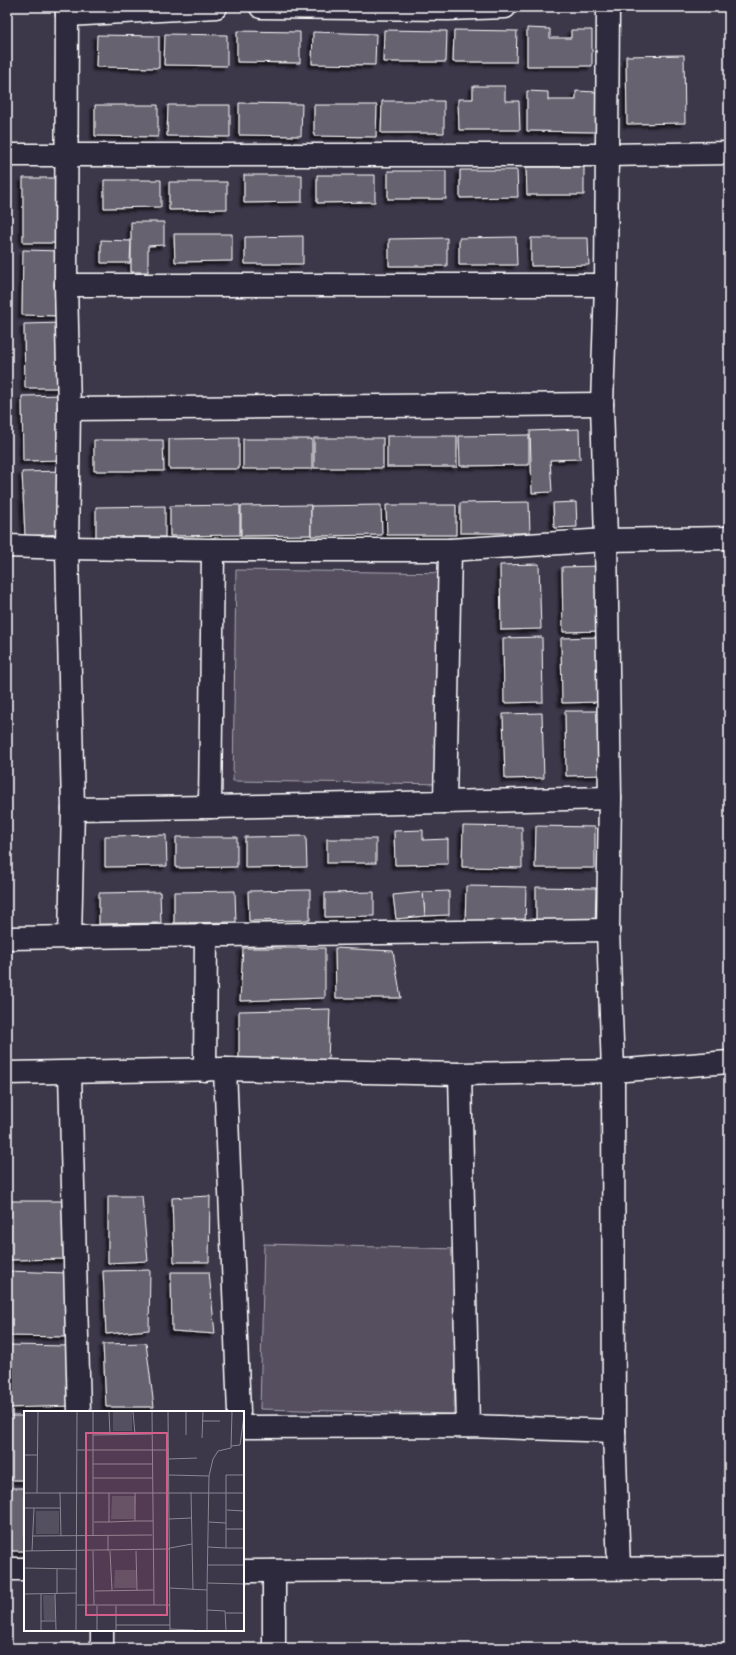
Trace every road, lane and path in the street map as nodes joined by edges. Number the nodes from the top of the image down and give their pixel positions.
1 (216, 7) edge
2 (261, 7) edge
3 (505, 7) edge
4 (608, 7) edge
5 (448, 8) edge
6 (67, 11) edge
7 (729, 153) edge
8 (7, 155) edge
9 (67, 155) junction
10 (606, 155) junction
11 (66, 285) junction
12 (606, 285) junction
13 (602, 404) junction
14 (69, 409) junction
15 (729, 538) edge
16 (606, 540) junction
17 (7, 546) edge
18 (67, 548) junction
19 (213, 550) junction
20 (450, 550) junction
21 (610, 798) junction
22 (445, 802) junction
23 (210, 807) junction
24 (73, 810) junction
25 (608, 930) junction
26 (206, 936) junction
27 (7, 938) edge
28 (70, 938) junction
29 (729, 1062) edge
30 (215, 1070) junction
31 (613, 1071) junction
32 (7, 1073) edge
33 (70, 1073) junction
34 (460, 1074) junction
35 (79, 1411) edge
36 (239, 1411) edge
37 (468, 1426) junction
38 (244, 1427) edge
39 (614, 1431) junction
40 (7, 1568) edge
41 (24, 1568) edge
42 (619, 1568) junction
43 (729, 1568) edge
44 (244, 1571) edge
45 (274, 1571) junction
46 (102, 1631) edge
47 (102, 1648) edge
48 (274, 1648) edge

1 - 6 street
2 - 5 street
3 - 5 street
4 - 10 street
6 - 9 street
7 - 10 street
8 - 9 street
9 - 10 street
9 - 11 street
10 - 12 street
11 - 12 street
11 - 14 street
12 - 13 street
13 - 14 street
13 - 16 street
14 - 18 street
15 - 16 street
16 - 20 street
16 - 21 street
17 - 18 street
18 - 19 street
18 - 24 street
19 - 20 street
19 - 23 street
20 - 22 street
21 - 22 street
21 - 25 street
22 - 23 street
23 - 24 street
24 - 28 street
25 - 26 street
25 - 31 street
26 - 28 street
26 - 30 street
27 - 28 street
29 - 31 street
30 - 33 street
30 - 34 street
30 - 36 street
31 - 34 street
31 - 39 street
32 - 33 street
33 - 35 street
34 - 37 street
37 - 38 street
37 - 39 street
39 - 42 street
40 - 41 street
42 - 43 street
42 - 45 street
44 - 45 street
45 - 48 street
46 - 47 street

